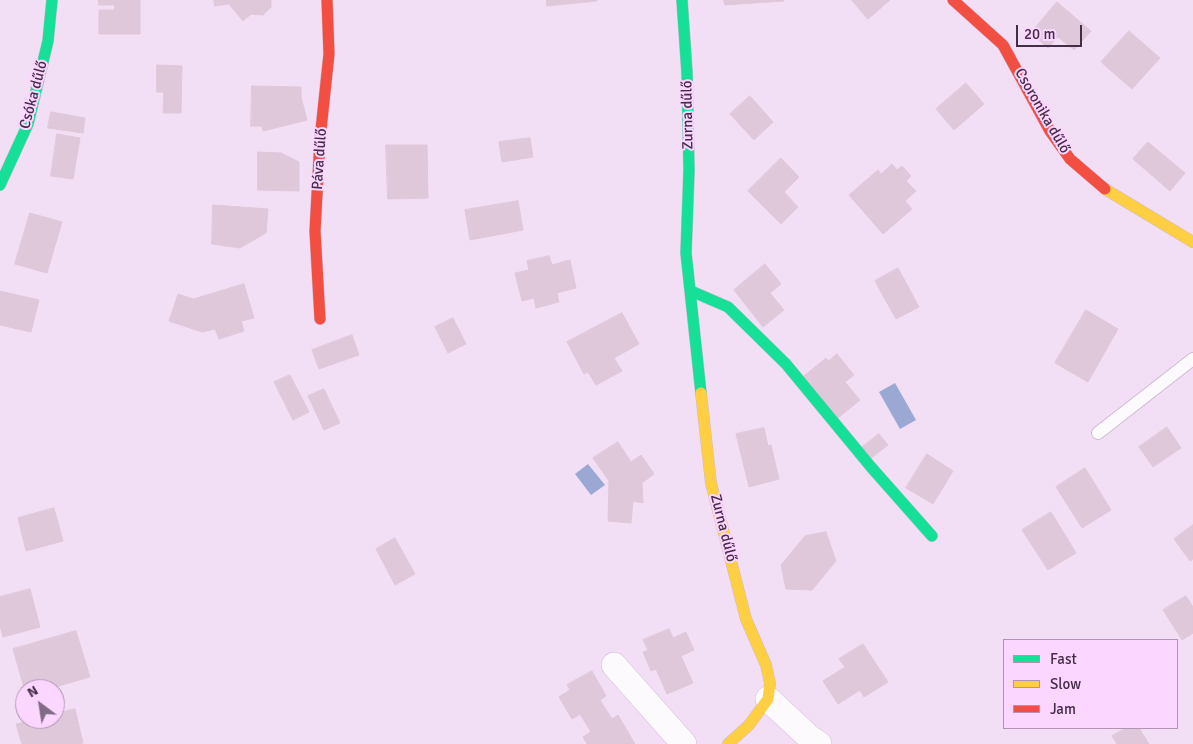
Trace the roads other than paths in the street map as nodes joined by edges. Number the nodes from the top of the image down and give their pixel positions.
1 (52, 0) edge
2 (327, 0) edge
3 (682, 0) edge
4 (953, 0) edge
5 (0, 185) edge
6 (1193, 242) edge
7 (691, 291) junction
8 (320, 319) dead end
9 (1193, 359) edge
10 (1098, 433) dead end
11 (932, 536) dead end
12 (614, 665) dead end
13 (768, 699) junction
14 (684, 744) edge
15 (728, 744) edge
16 (819, 744) edge

1 - 5 street, Csóka dűlő
2 - 8 street, Páva dűlő
3 - 7 street, Zurna dűlő
4 - 6 street, Csoronika dűlő
7 - 11 street
7 - 13 street, Zurna dűlő
9 - 10 lane
12 - 14 street
13 - 15 street
13 - 16 street

